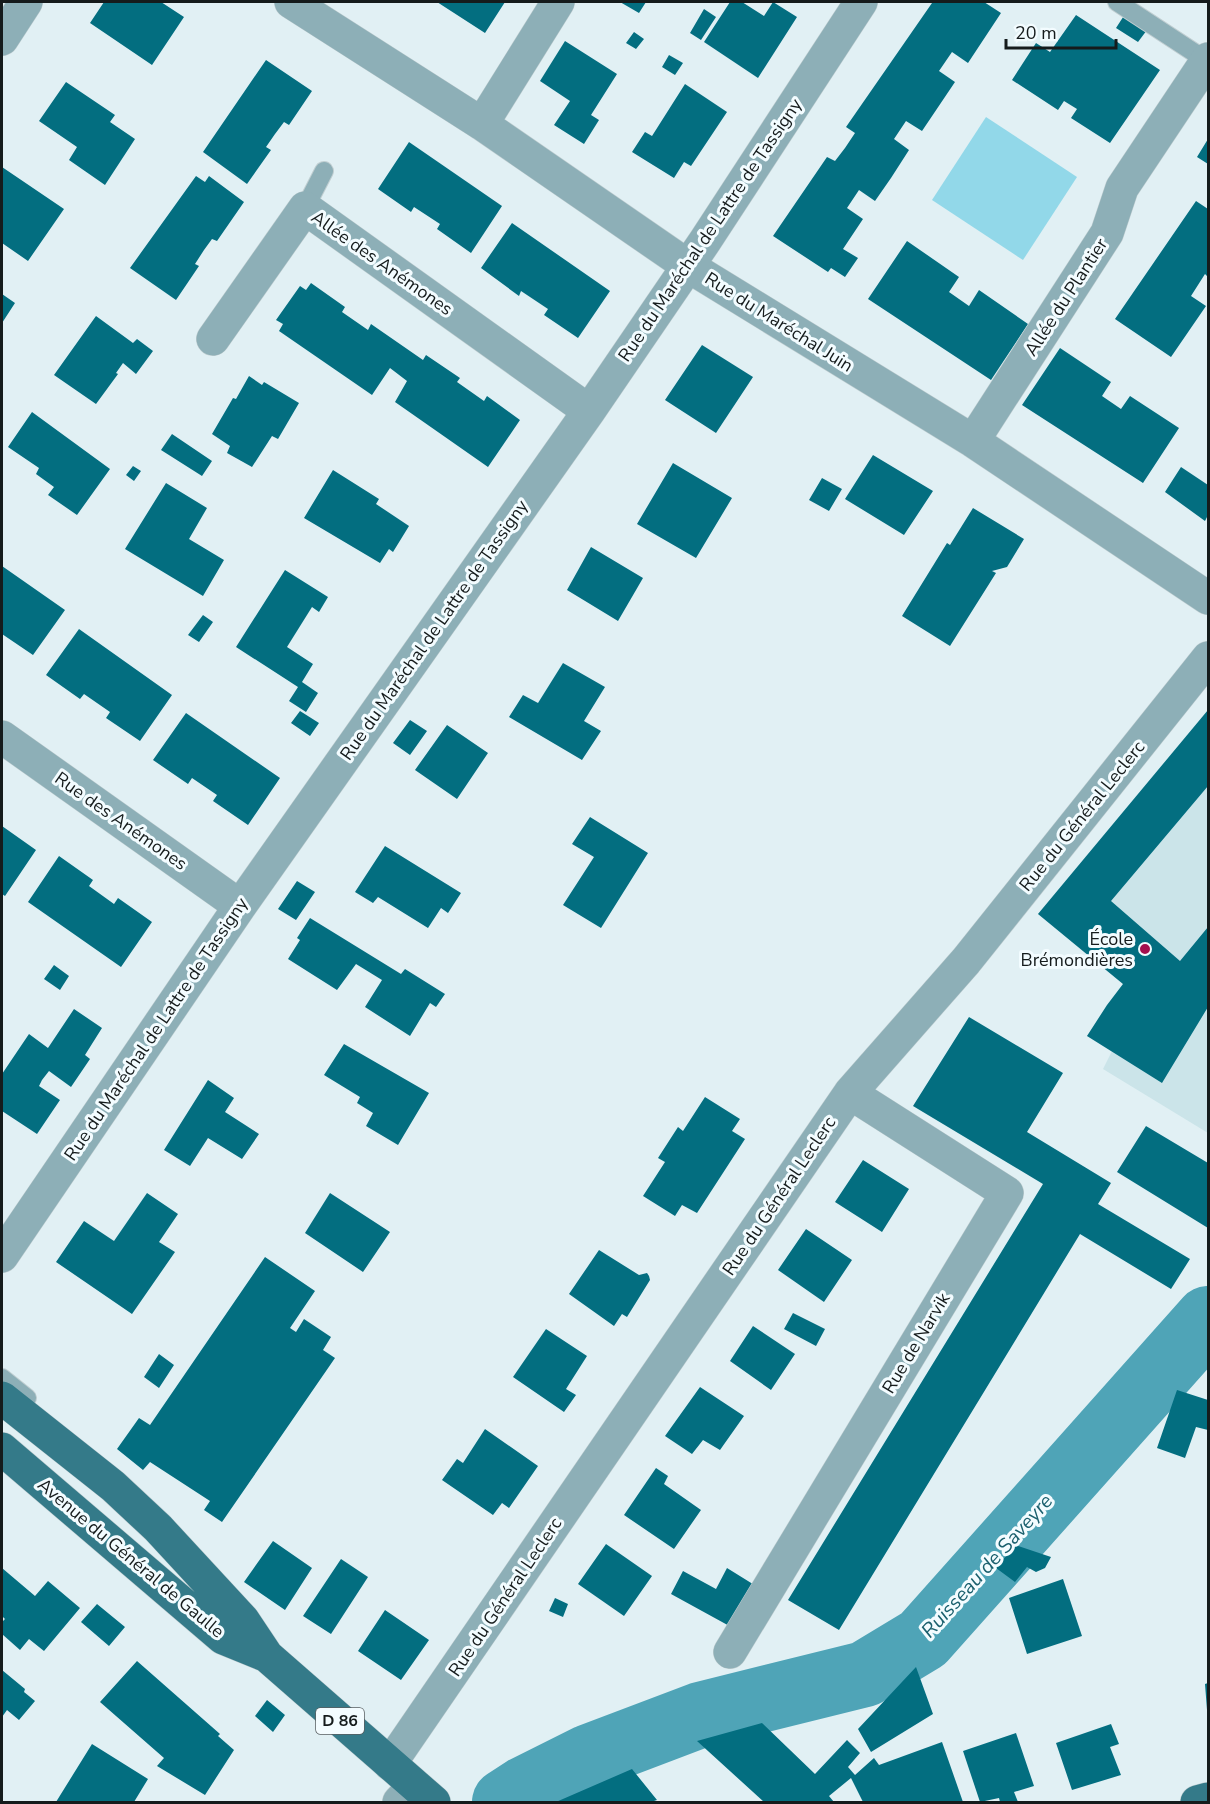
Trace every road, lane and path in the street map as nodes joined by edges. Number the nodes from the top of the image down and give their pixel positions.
1 (26, 2) edge
2 (291, 2) edge
3 (558, 2) edge
4 (861, 2) edge
5 (1117, 2) edge
6 (2, 39) edge
7 (1208, 60) edge
8 (482, 124) junction
9 (324, 171) dead end
10 (305, 208) junction
11 (688, 266) junction
12 (213, 339) dead end
13 (589, 411) junction
14 (973, 441) junction
15 (1209, 598) edge
16 (1209, 658) edge
17 (2, 737) edge
18 (240, 906) junction
19 (850, 1093) junction
20 (2, 1256) edge
21 (2, 1378) edge
22 (2, 1398) edge
23 (2, 1449) edge
24 (113, 1486) junction
25 (730, 1652) dead end
26 (267, 1656) junction
27 (390, 1764) junction
28 (416, 1797) edge
29 (1209, 1798) edge
30 (1197, 1803) edge

1 - 6 street
2 - 8 street, Rue du Maréchal Juin
3 - 8 street
4 - 11 street, Rue du Maréchal de Lattre de Tassigny
5 - 7 lane
7 - 14 street, Allée du Plantier
8 - 11 street, Rue du Maréchal Juin
9 - 10 lane
10 - 12 street, Allée des Anémones
10 - 13 street, Allée des Anémones
11 - 13 street, Rue du Maréchal de Lattre de Tassigny
11 - 14 street, Rue du Maréchal Juin
13 - 18 street, Rue du Maréchal de Lattre de Tassigny
14 - 15 street, Rue du Maréchal Juin
16 - 19 street, Rue du Général Leclerc
17 - 18 street, Rue des Anémones
18 - 20 street, Rue du Maréchal de Lattre de Tassigny
19 - 25 street, Rue de Narvik
19 - 27 street, Rue du Général Leclerc
21 - 24 lane, Avenue du Général de Gaulle
22 - 24 main road, Avenue du Général de Gaulle
23 - 26 main road, Avenue du Général de Gaulle
24 - 26 main road, Avenue du Général de Gaulle
26 - 27 main road, Avenue du Général de Gaulle / D 86
27 - 28 main road, Avenue du Général de Gaulle / D 86
29 - 30 main road

